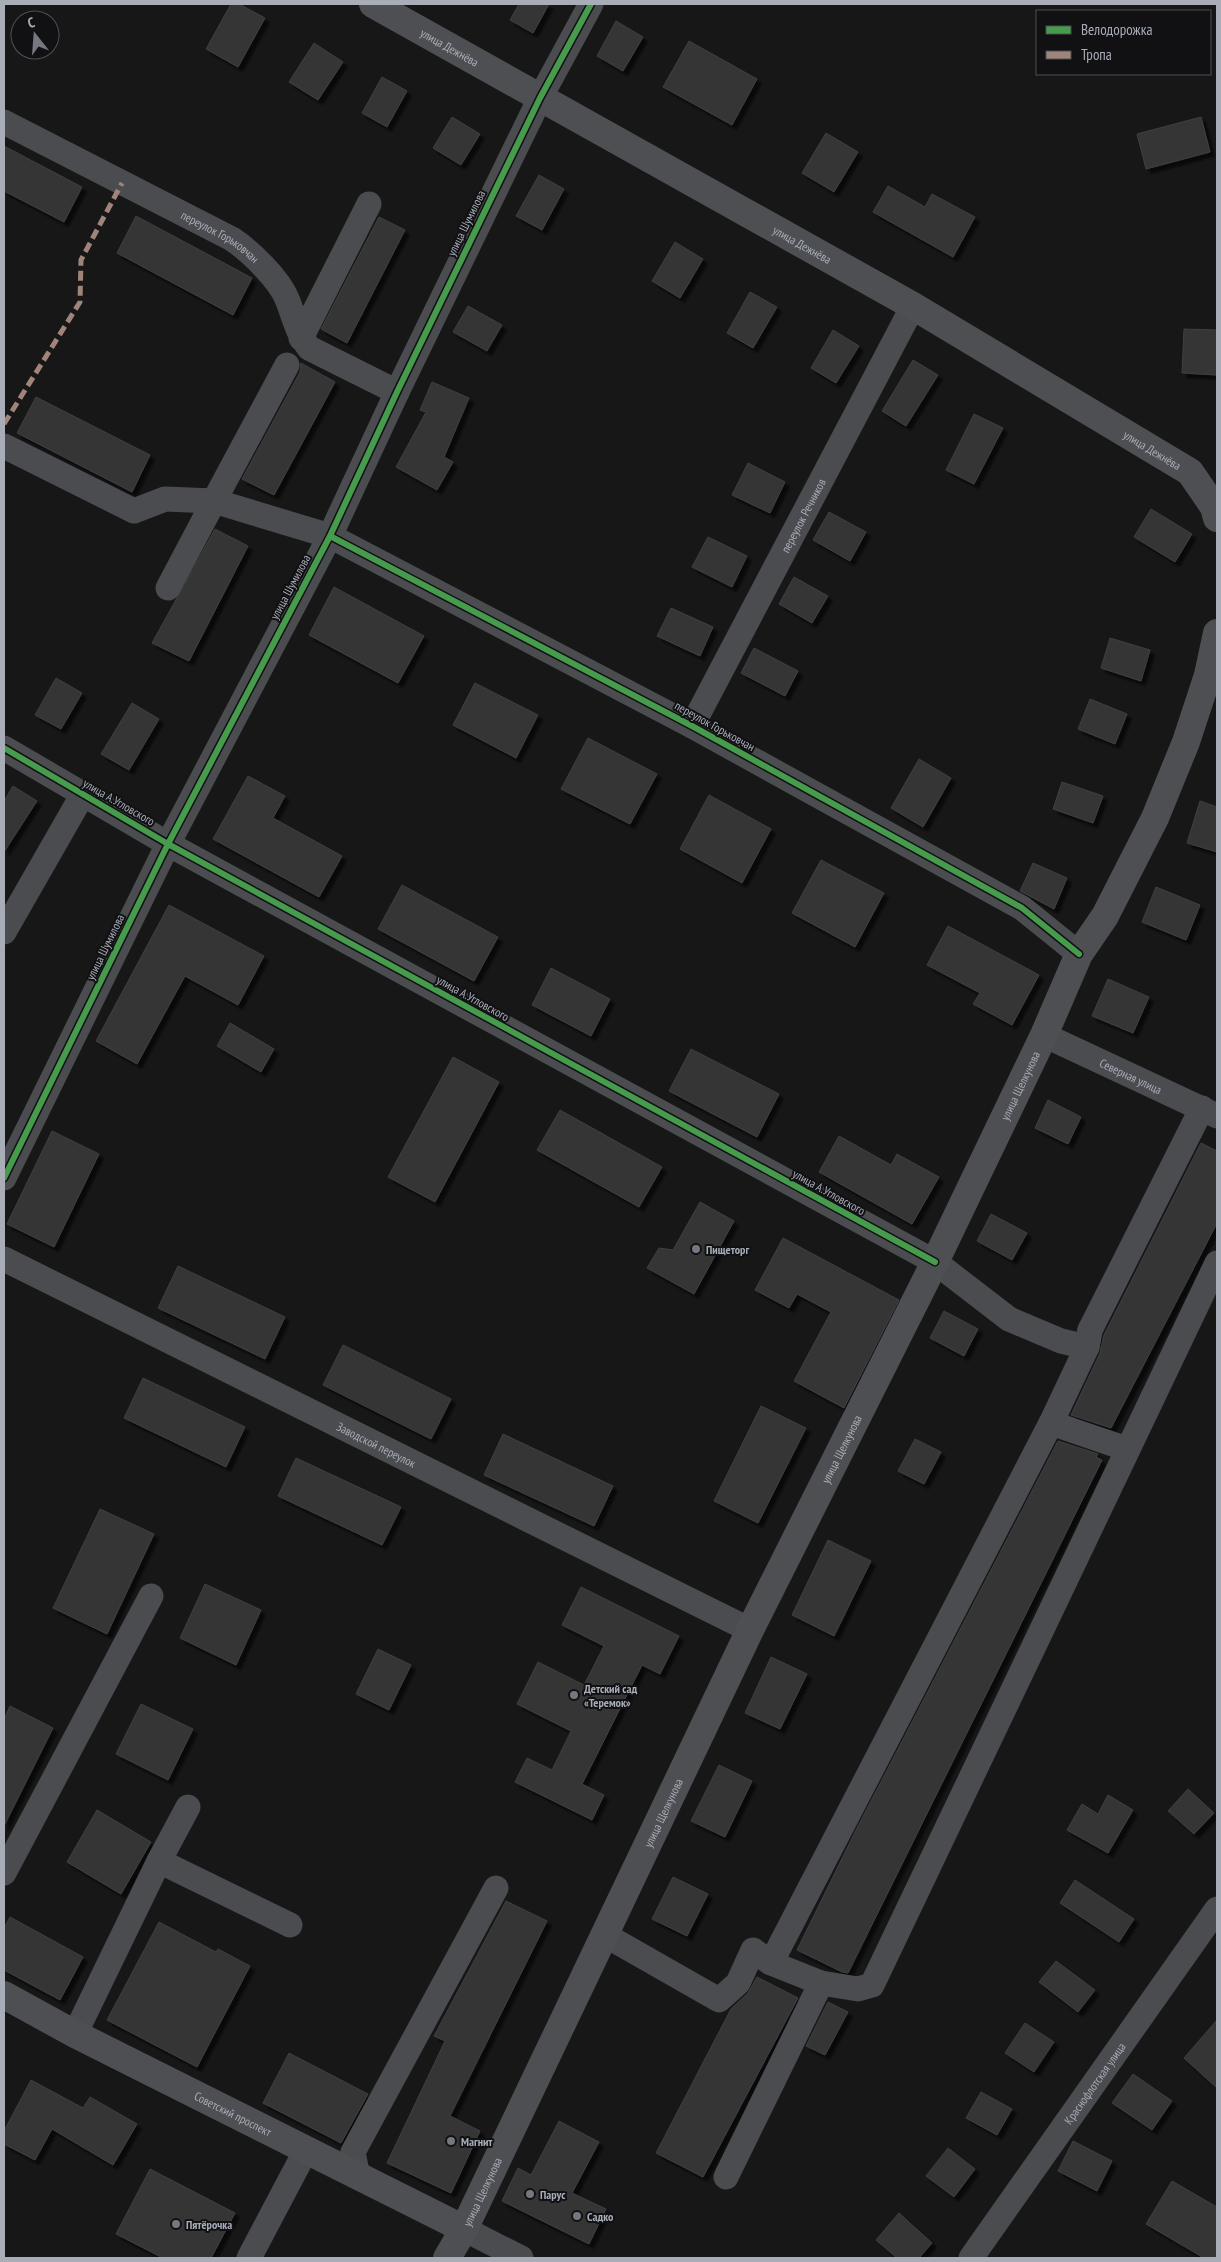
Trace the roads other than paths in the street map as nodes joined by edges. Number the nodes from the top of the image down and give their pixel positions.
1 (373, 4) edge
2 (591, 4) edge
3 (540, 98) junction
4 (4, 122) edge
5 (369, 204) dead end
6 (913, 306) junction
7 (301, 338) junction
8 (287, 365) dead end
9 (397, 392) junction
10 (4, 446) edge
11 (214, 501) junction
12 (1216, 510) edge
13 (330, 536) junction
14 (168, 588) dead end
15 (1217, 633) edge
16 (692, 726) junction
17 (4, 748) edge
18 (83, 794) junction
19 (168, 844) junction
20 (4, 932) edge
21 (1079, 954) junction
22 (1044, 1035) junction
23 (1210, 1112) edge
24 (4, 1178) edge
25 (4, 1259) edge
26 (935, 1262) junction
27 (1217, 1263) edge
28 (1087, 1347) junction
29 (1051, 1422) junction
30 (1127, 1449) junction
31 (151, 1596) dead end
32 (750, 1630) junction
33 (188, 1807) dead end
34 (159, 1861) junction
35 (4, 1873) edge
36 (496, 1888) dead end
37 (1217, 1909) edge
38 (290, 1925) dead end
39 (605, 1935) junction
40 (771, 1963) junction
41 (821, 1983) junction
42 (4, 1995) edge
43 (75, 2034) junction
44 (306, 2150) junction
45 (358, 2177) junction
46 (726, 2177) dead end
47 (464, 2229) junction
48 (249, 2258) edge
49 (447, 2258) edge
50 (521, 2258) edge
51 (971, 2258) edge

1 - 3 main road, улица Дежнёва
2 - 3 street, улица Шумилова
3 - 6 main road, улица Дежнёва
3 - 9 street, улица Шумилова
4 - 7 street, переулок Горьковчан
5 - 7 street
6 - 12 main road, улица Дежнёва
6 - 16 street, переулок Речников
7 - 9 street
8 - 11 street
9 - 13 street, улица Шумилова
10 - 11 street, переулок Горьковчан
11 - 13 street, переулок Горьковчан
11 - 14 street
13 - 16 street, переулок Горьковчан
13 - 19 street, улица Шумилова
15 - 21 main road, улица Щелкунова
16 - 21 street, переулок Горьковчан
17 - 18 street, улица А.Угловского
18 - 19 street, улица А.Угловского
18 - 20 street
19 - 24 street, улица Шумилова
19 - 26 street, улица А.Угловского
21 - 22 main road, улица Щелкунова
22 - 23 street, Северная улица
22 - 26 main road, улица Щелкунова
23 - 28 street
25 - 32 street, Заводской переулок
26 - 28 street, улица А.Угловского
26 - 32 main road, улица Щелкунова
27 - 30 street
28 - 29 street
29 - 30 street
29 - 40 street
30 - 41 street
31 - 35 street
32 - 39 main road, улица Щелкунова
33 - 34 street
34 - 38 street
34 - 43 street
36 - 45 street
37 - 51 street, Краснофлотская улица
39 - 40 street
39 - 47 main road, улица Щелкунова
40 - 41 street
41 - 46 street
42 - 43 main road, Советский проспект
43 - 44 main road, Советский проспект
44 - 45 main road, Советский проспект
44 - 48 street
45 - 47 main road, Советский проспект
47 - 49 main road, улица Щелкунова
47 - 50 street

